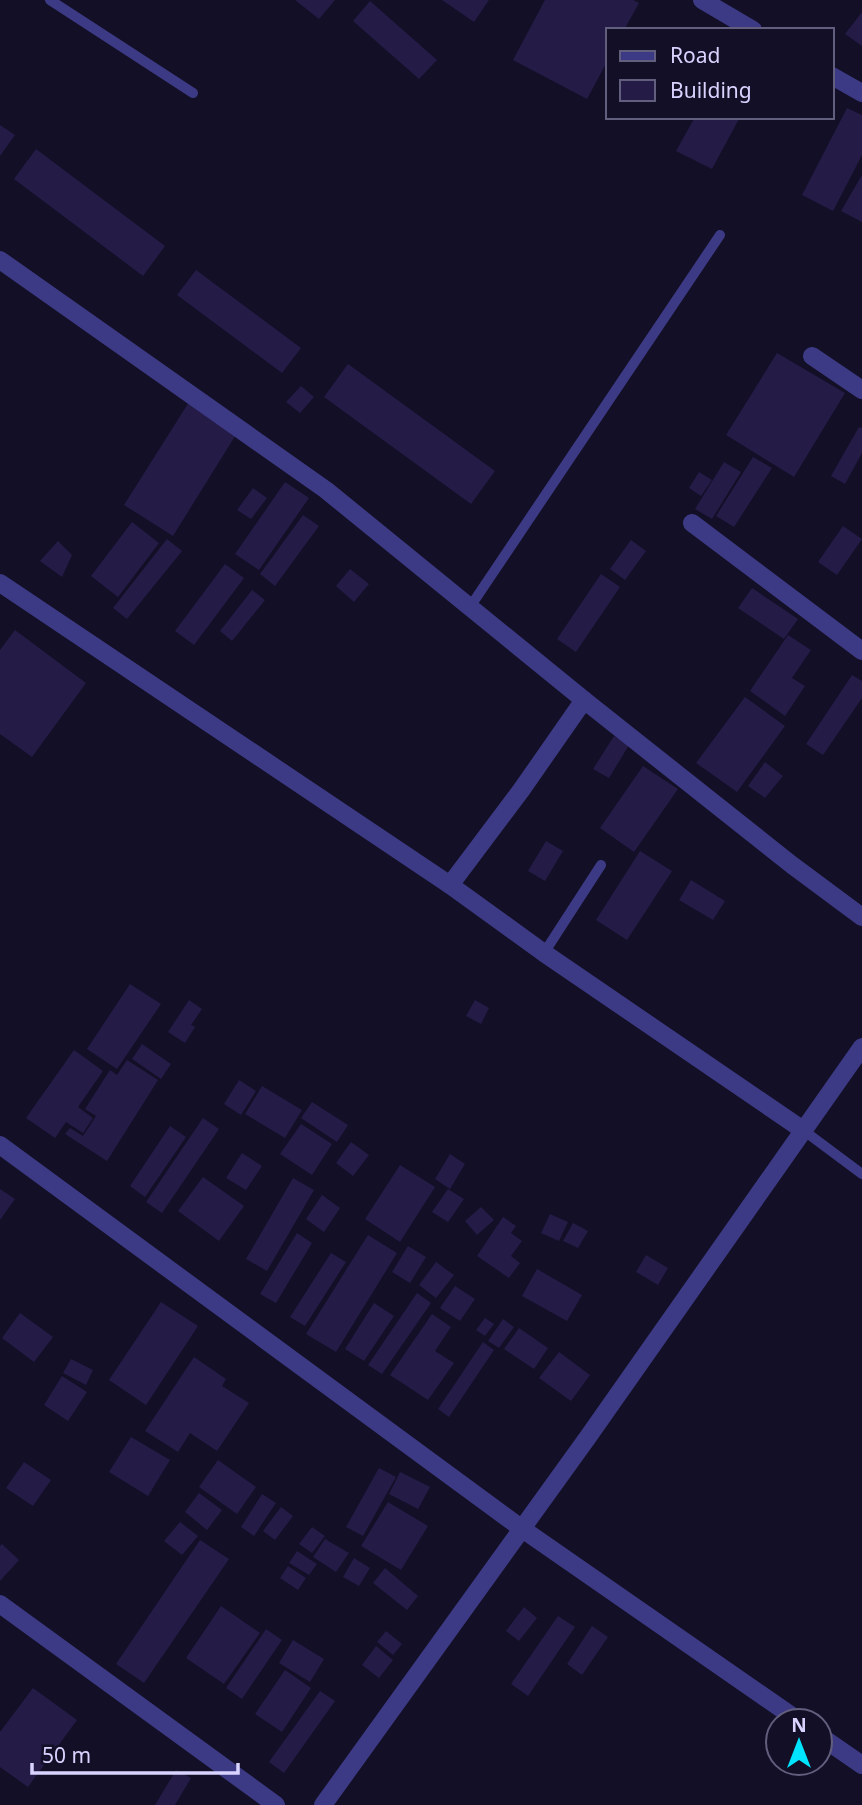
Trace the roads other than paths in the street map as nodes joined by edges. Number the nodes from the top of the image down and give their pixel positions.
1 (50, 0) edge
2 (702, 0) edge
3 (750, 28) edge
4 (834, 77) edge
5 (193, 93) dead end
6 (862, 93) edge
7 (720, 235) dead end
8 (0, 260) edge
9 (812, 356) dead end
10 (862, 390) edge
11 (692, 523) dead end
12 (0, 583) edge
13 (470, 607) junction
14 (862, 651) edge
15 (584, 700) junction
16 (601, 865) dead end
17 (450, 886) junction
18 (862, 917) edge
19 (544, 953) junction
20 (862, 1047) edge
21 (803, 1130) junction
22 (0, 1145) edge
23 (862, 1174) edge
24 (521, 1528) junction
25 (0, 1604) edge
26 (779, 1707) edge
27 (834, 1746) edge
28 (862, 1765) edge
29 (276, 1805) edge
30 (323, 1805) edge

1 - 5 lane
2 - 3 street
4 - 6 street
7 - 13 lane
8 - 13 street
9 - 10 street
11 - 14 street
12 - 17 street
13 - 15 street
15 - 17 street
15 - 18 street
16 - 19 lane
17 - 19 street
19 - 21 street
20 - 21 street
21 - 23 lane
21 - 24 street
22 - 24 street
24 - 26 street
24 - 30 street
25 - 29 street
27 - 28 street

